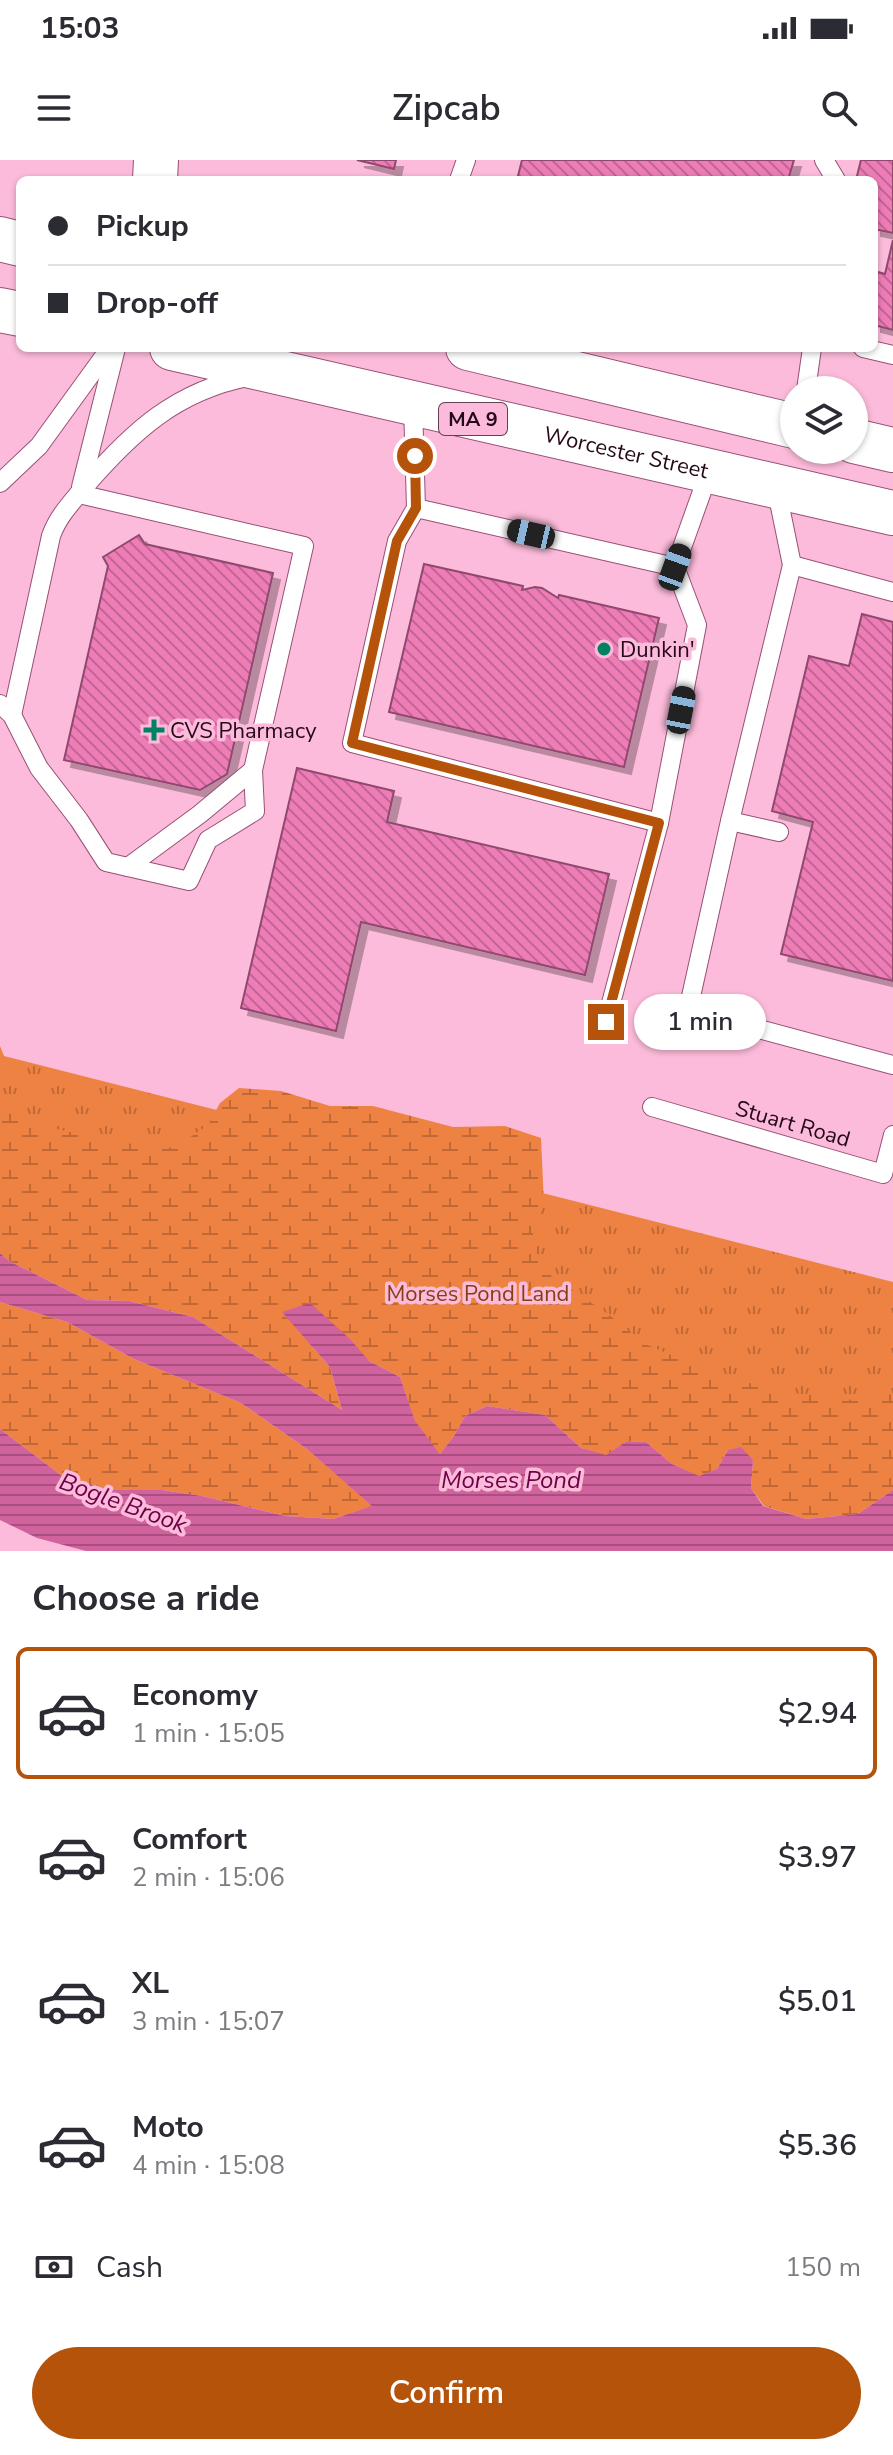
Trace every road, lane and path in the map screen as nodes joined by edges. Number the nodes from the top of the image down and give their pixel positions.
1 (110, 352) edge
2 (112, 352) edge
3 (189, 352) edge
4 (485, 352) edge
5 (811, 352) edge
6 (284, 374) junction
7 (808, 376) edge
8 (413, 404) junction
9 (780, 423) edge
10 (868, 444) edge
11 (893, 450) edge
12 (709, 472) junction
13 (0, 483) edge
14 (776, 487) junction
15 (79, 494) junction
16 (416, 508) junction
17 (893, 513) edge
18 (792, 565) junction
19 (675, 567) junction
20 (893, 592) edge
21 (6, 709) edge
22 (253, 770) junction
23 (730, 821) junction
24 (659, 823) junction
25 (779, 832) dead end
26 (128, 867) junction
27 (606, 1022) dead end
28 (893, 1065) edge
29 (652, 1107) dead end
30 (893, 1135) edge

1 - 13 lane
2 - 15 lane
3 - 6 main road, Worcester Street / MA 9
4 - 9 main road
5 - 7 lane
6 - 8 main road, Worcester Street / MA 9
6 - 15 lane
8 - 12 main road, Worcester Street / MA 9
8 - 16 lane
10 - 11 main road
12 - 14 main road, Worcester Street / MA 9
12 - 19 lane
14 - 17 main road, Worcester Street / MA 9
14 - 18 lane
15 - 21 lane
15 - 22 lane
16 - 19 lane
16 - 24 lane
18 - 20 lane
18 - 23 lane
19 - 24 lane
21 - 26 lane
22 - 26 lane
22 - 26 lane
23 - 25 lane
23 - 28 lane
24 - 27 lane
29 - 30 lane, Stuart Road

